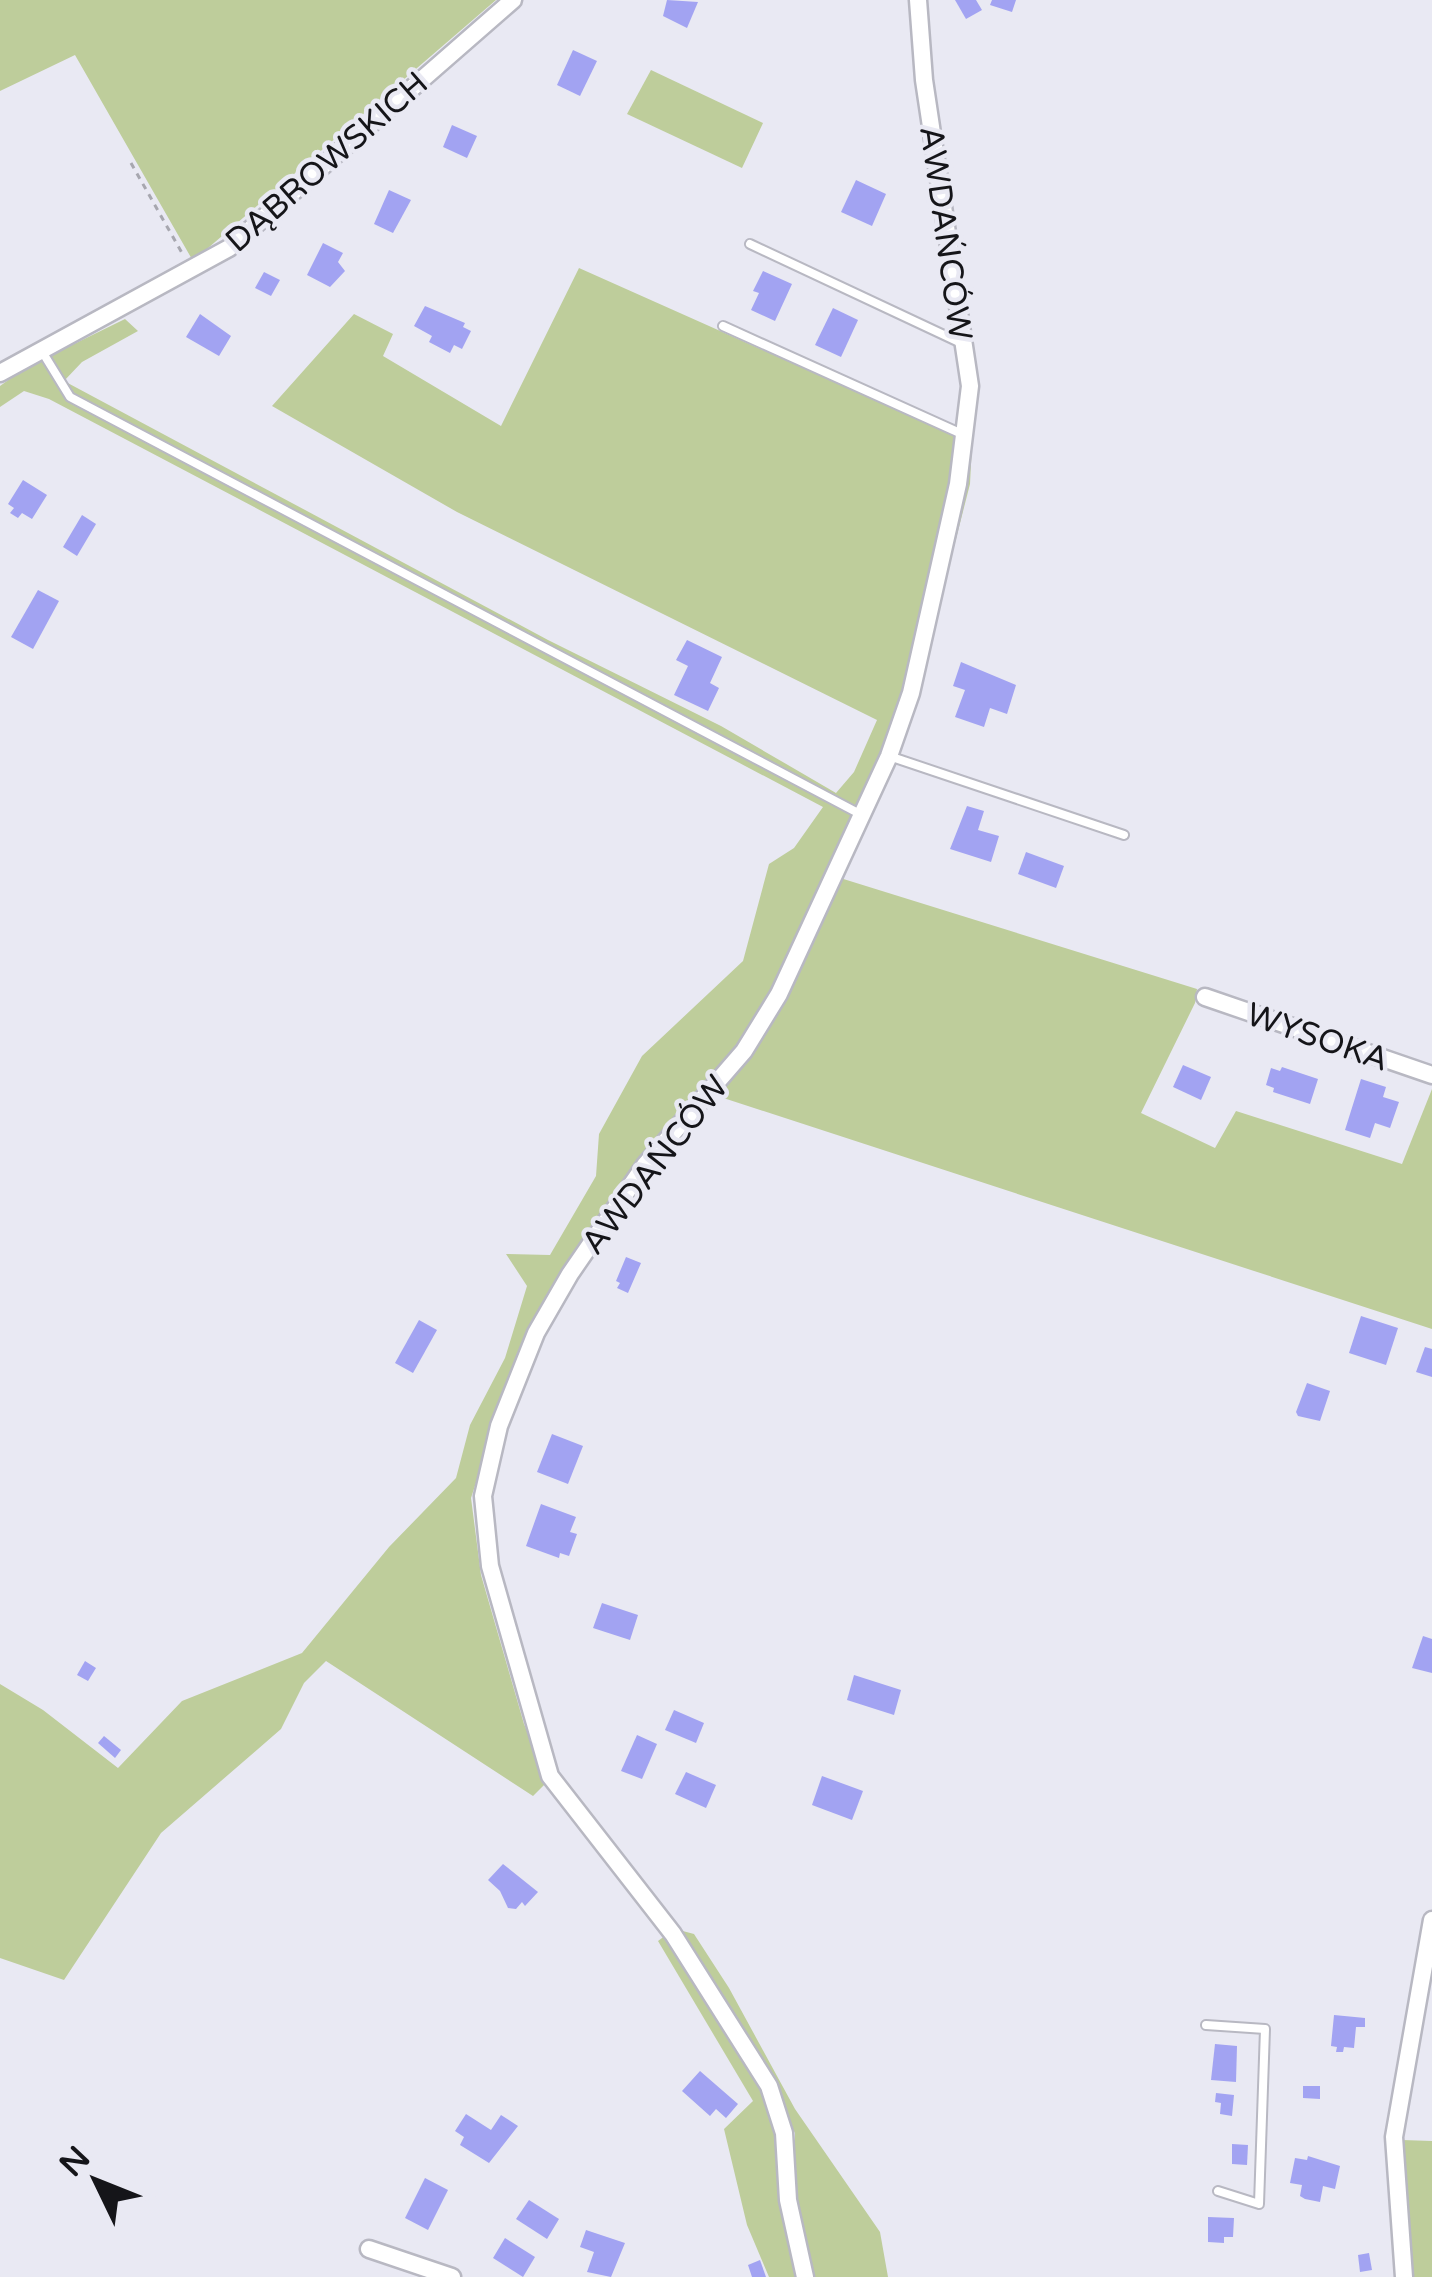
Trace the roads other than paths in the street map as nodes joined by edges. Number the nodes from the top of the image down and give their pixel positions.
1 (513, 0) edge
2 (918, 0) edge
3 (750, 244) dead end
4 (723, 326) dead end
5 (964, 344) junction
6 (40, 348) junction
7 (0, 373) edge
8 (964, 435) junction
9 (889, 756) junction
10 (861, 815) junction
11 (1124, 835) dead end
12 (1205, 997) dead end
13 (1432, 1075) edge
14 (1432, 1920) edge
15 (1205, 2025) dead end
16 (1218, 2191) dead end
17 (370, 2249) dead end
18 (452, 2277) edge
19 (805, 2277) edge
20 (1404, 2277) edge

1 - 6 street, DĄBROWSKICH
2 - 5 street, AWDAŃCÓW
3 - 5 lane
4 - 8 lane
5 - 8 street, AWDAŃCÓW
6 - 7 street, DĄBROWSKICH
6 - 10 lane
8 - 9 street, AWDAŃCÓW
9 - 10 street, AWDAŃCÓW
9 - 11 lane
10 - 19 street, AWDAŃCÓW
12 - 13 street, WYSOKA
14 - 20 street
15 - 16 lane
17 - 18 street

